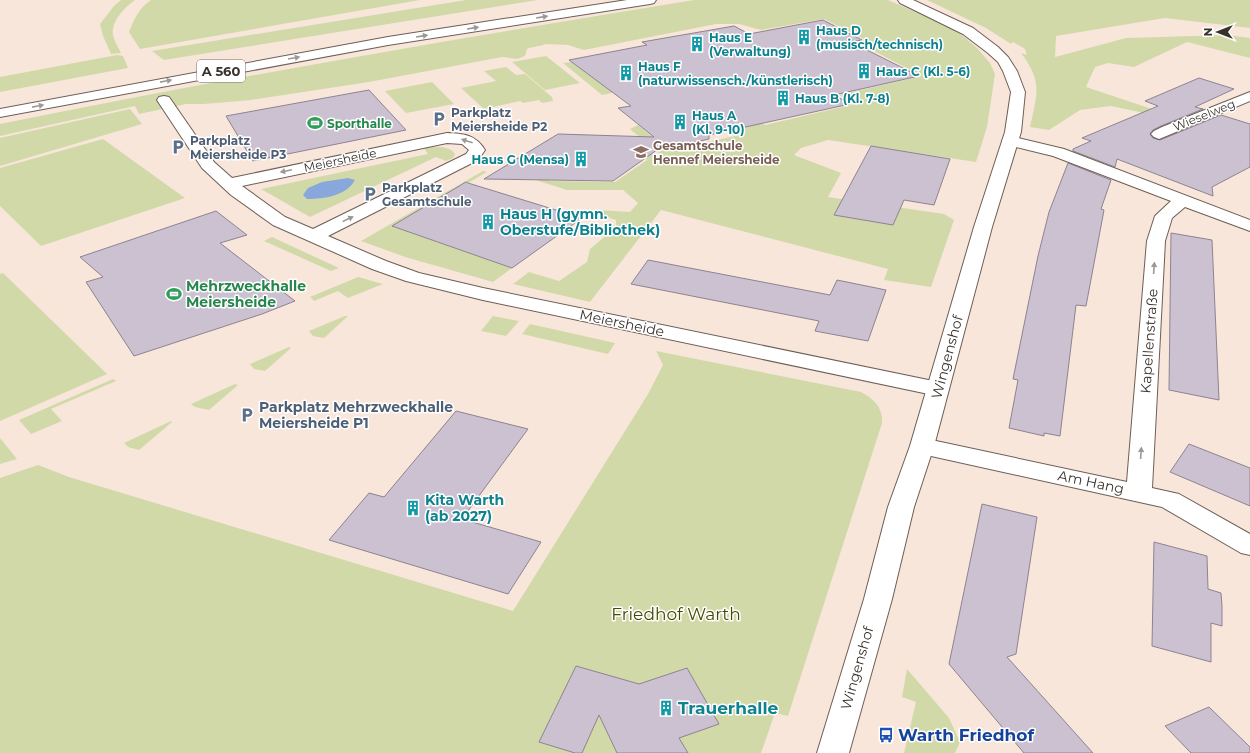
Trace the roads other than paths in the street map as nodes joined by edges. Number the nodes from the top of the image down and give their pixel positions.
1 (580, 0) edge
2 (650, 0) edge
3 (897, 0) edge
4 (904, 0) edge
5 (917, 7) junction
6 (214, 60) dead end
7 (62, 88) dead end
8 (1250, 96) edge
9 (0, 100) edge
10 (164, 100) dead end
11 (1228, 105) junction
12 (1250, 112) edge
13 (0, 113) edge
14 (1159, 134) dead end
15 (1010, 141) junction
16 (228, 184) junction
17 (1184, 200) junction
18 (1250, 226) edge
19 (313, 236) junction
20 (938, 389) junction
21 (922, 446) junction
22 (1139, 492) junction
23 (1250, 546) edge
24 (833, 753) edge

1 - 6 main road, A 560
13 -> 2 main road, A 560
3 - 5 main road, Wingenshof
4 - 5 main road, Wingenshof
5 - 15 main road, Wingenshof
7 - 9 main road
8 - 11 main road, Wieselweg
10 - 16 main road, Meiersheide
11 - 12 main road
11 - 14 main road, Wieselweg
15 - 17 main road
15 - 20 main road, Wingenshof
16 - 19 main road, Meiersheide
19 -> 16 main road, Meiersheide
17 - 18 main road
22 -> 17 main road, Kapellenstraße
19 - 20 main road, Meiersheide
20 - 21 main road, Wingenshof
21 - 22 main road, Am Hang
21 - 24 main road, Wingenshof
22 - 23 main road, Am Hang

